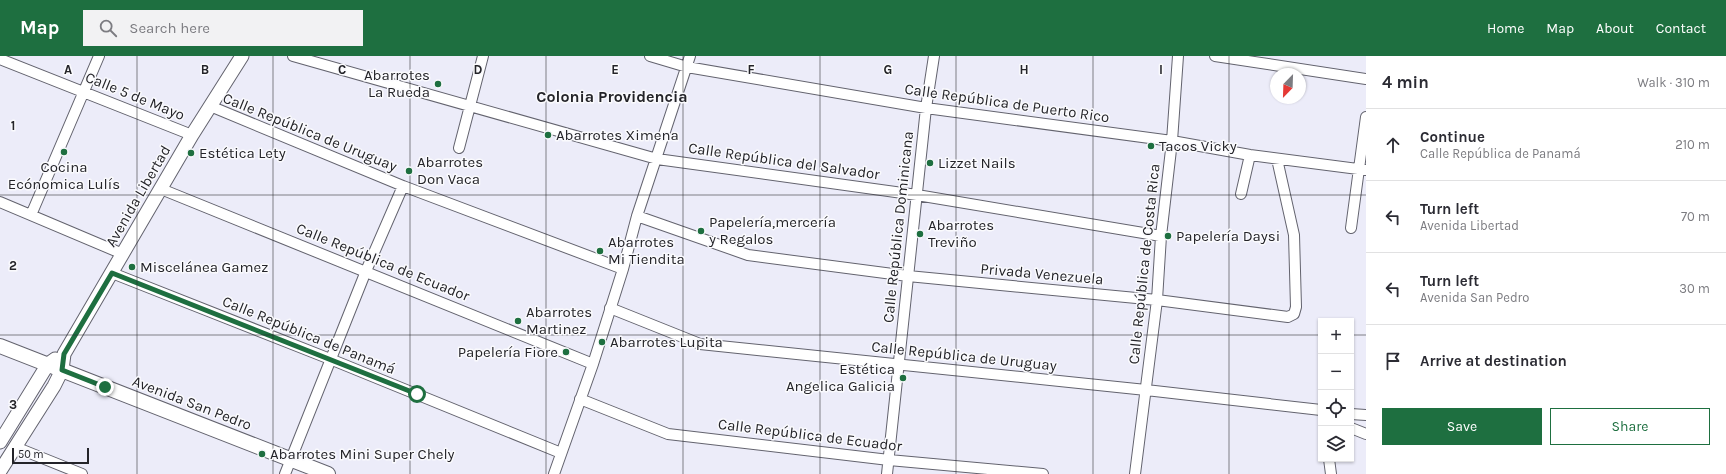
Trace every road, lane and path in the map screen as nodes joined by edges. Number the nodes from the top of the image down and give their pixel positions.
1 (99, 56) edge
2 (242, 56) edge
3 (293, 56) edge
4 (483, 56) edge
5 (650, 56) edge
6 (690, 56) edge
7 (934, 56) edge
8 (1178, 56) edge
9 (1216, 56) edge
10 (0, 59) edge
11 (687, 67) junction
12 (1366, 79) edge
13 (85, 92) junction
14 (471, 105) junction
15 (210, 106) junction
16 (926, 108) junction
17 (1366, 117) edge
18 (192, 135) junction
19 (1172, 141) junction
20 (459, 148) dead end
21 (1250, 155) junction
22 (657, 159) junction
23 (1277, 159) junction
24 (1363, 169) edge
25 (403, 186) junction
26 (162, 189) junction
27 (1241, 194) dead end
28 (917, 195) junction
29 (0, 202) edge
30 (31, 215) junction
31 (637, 216) junction
32 (1350, 228) dead end
33 (1161, 236) junction
34 (123, 254) junction
35 (623, 269) junction
36 (366, 271) junction
37 (112, 273) junction
38 (908, 276) junction
39 (1157, 300) junction
40 (610, 308) junction
41 (0, 346) edge
42 (0, 353) edge
43 (64, 354) junction
44 (330, 359) junction
45 (593, 364) junction
46 (899, 364) junction
47 (46, 367) junction
48 (60, 373) junction
49 (1146, 390) junction
50 (580, 398) junction
51 (1318, 410) edge
52 (1354, 414) edge
53 (1366, 415) edge
54 (1354, 429) edge
55 (1366, 434) edge
56 (0, 442) edge
57 (15, 447) junction
58 (561, 453) junction
59 (888, 460) junction
60 (1330, 462) edge
61 (287, 467) edge
62 (0, 471) edge
63 (82, 474) edge
64 (303, 474) edge
65 (328, 474) edge
66 (554, 474) edge
67 (887, 474) edge
68 (1043, 474) edge
69 (1135, 474) edge
70 (1331, 474) edge

1 - 13 street
2 - 15 street, Avenida Libertad
3 - 14 street, Calle República del Salvador
4 - 14 street
5 - 11 street, Calle República de Puerto Rico
6 - 11 street
7 - 16 street, Calle República Dominicana
8 - 19 street, Calle República de Costa Rica
9 - 12 street
10 - 13 street, Calle 5 de Mayo
11 - 16 street, Calle República de Puerto Rico
11 - 22 street
13 - 18 street, Calle 5 de Mayo
13 - 30 street
14 - 20 street
14 - 22 street, Calle República del Salvador
15 - 18 street, Avenida Libertad
15 - 25 street, Calle República de Uruguay
16 - 19 street, Calle República de Puerto Rico
16 - 28 street, Calle República Dominicana
17 - 24 street
18 - 26 street, Avenida Libertad
19 - 21 street, Calle República de Puerto Rico
19 - 33 street, Calle República de Costa Rica
21 - 23 street, Calle República de Puerto Rico
21 - 27 street
22 - 28 street, Calle República del Salvador
22 - 31 street
23 - 24 street, Calle República de Puerto Rico
23 - 39 street, Privada Venezuela
24 - 32 street
25 - 35 street, Calle República de Uruguay
25 - 36 street
26 - 34 street, Avenida Libertad
26 - 36 street, Calle República de Ecuador
28 - 33 street, Calle República del Salvador
28 - 38 street, Calle República Dominicana
29 - 30 street
30 - 34 street
31 - 35 street
31 - 38 street, Privada Venezuela
33 - 39 street, Calle República de Costa Rica
34 - 37 street, Avenida Libertad
35 - 40 street
36 - 44 street
36 - 45 street, Calle República de Ecuador
37 - 43 street, Avenida Libertad
37 - 44 street, Calle República de Panamá
38 - 39 street, Privada Venezuela
38 - 46 street, Calle República Dominicana
39 - 49 street, Calle República de Costa Rica
40 - 45 street
40 - 46 street, Calle República de Uruguay
41 - 47 main road, Avenida San Pedro
42 - 47 main road, Avenida San Pedro
43 - 47 street, Avenida Libertad
43 - 48 street, Avenida Libertad
44 - 58 street, Calle República de Panamá
44 - 61 street
45 - 50 street
46 - 49 street, Calle República de Uruguay
46 - 59 street, Calle República Dominicana
47 - 48 main road, Avenida San Pedro
47 - 56 street, Avenida Libertad
48 - 57 street, Avenida Libertad
48 - 61 main road, Avenida San Pedro
49 - 51 street, Calle República de Uruguay
49 - 69 street, Calle República de Costa Rica
50 - 58 street
50 - 59 street, Calle República de Ecuador
52 - 53 street
54 - 55 street
57 - 62 street, Avenida Libertad
57 - 63 street
58 - 66 street
59 - 67 street, Calle República Dominicana
59 - 68 street, Calle República de Ecuador
60 - 70 street
61 - 64 main road, Avenida San Pedro
61 - 65 main road, Avenida San Pedro

